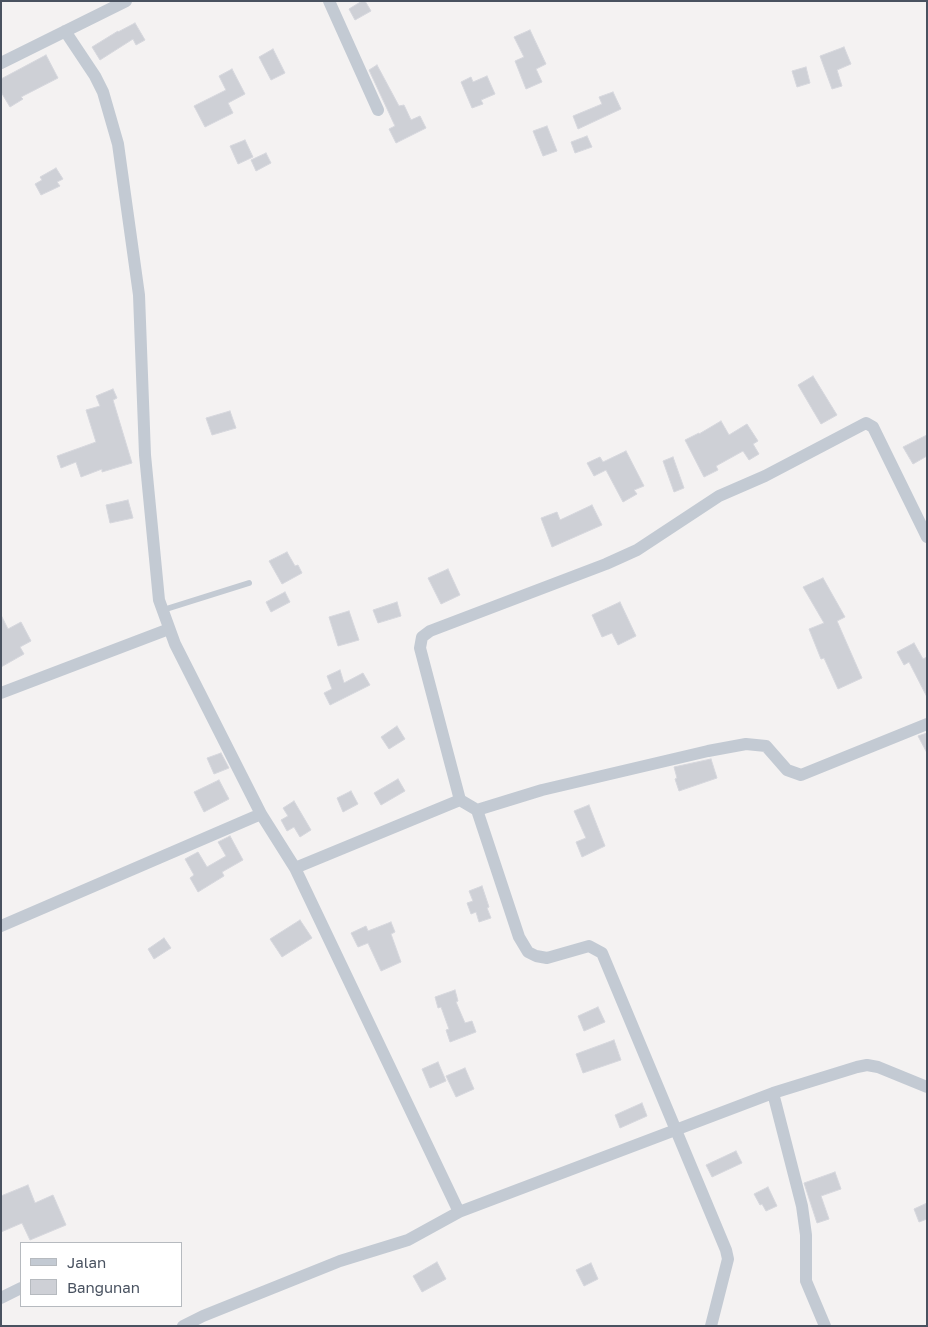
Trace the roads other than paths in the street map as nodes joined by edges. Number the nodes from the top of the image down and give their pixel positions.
1 (126, 1) edge
2 (330, 1) edge
3 (65, 31) junction
4 (1, 63) edge
5 (378, 110) dead end
6 (927, 537) edge
7 (249, 583) dead end
8 (163, 610) junction
9 (169, 629) junction
10 (1, 693) edge
11 (927, 724) edge
12 (460, 800) junction
13 (477, 810) junction
14 (261, 814) junction
15 (295, 868) junction
16 (1, 926) edge
17 (927, 1087) edge
18 (773, 1093) junction
19 (677, 1130) junction
20 (459, 1212) junction
21 (20, 1288) edge
22 (1, 1298) edge
23 (183, 1326) edge
24 (711, 1326) edge
25 (825, 1326) edge

1 - 3 street
2 - 5 street
3 - 4 street
3 - 8 street
6 - 12 street
7 - 8 lane
8 - 9 street
9 - 10 street
9 - 14 street
11 - 13 street
12 - 13 street
12 - 15 street
13 - 19 street
14 - 15 street
14 - 16 street
15 - 20 street
17 - 18 street
18 - 19 street
18 - 25 street
19 - 20 street
19 - 24 street
20 - 23 street
21 - 22 street

